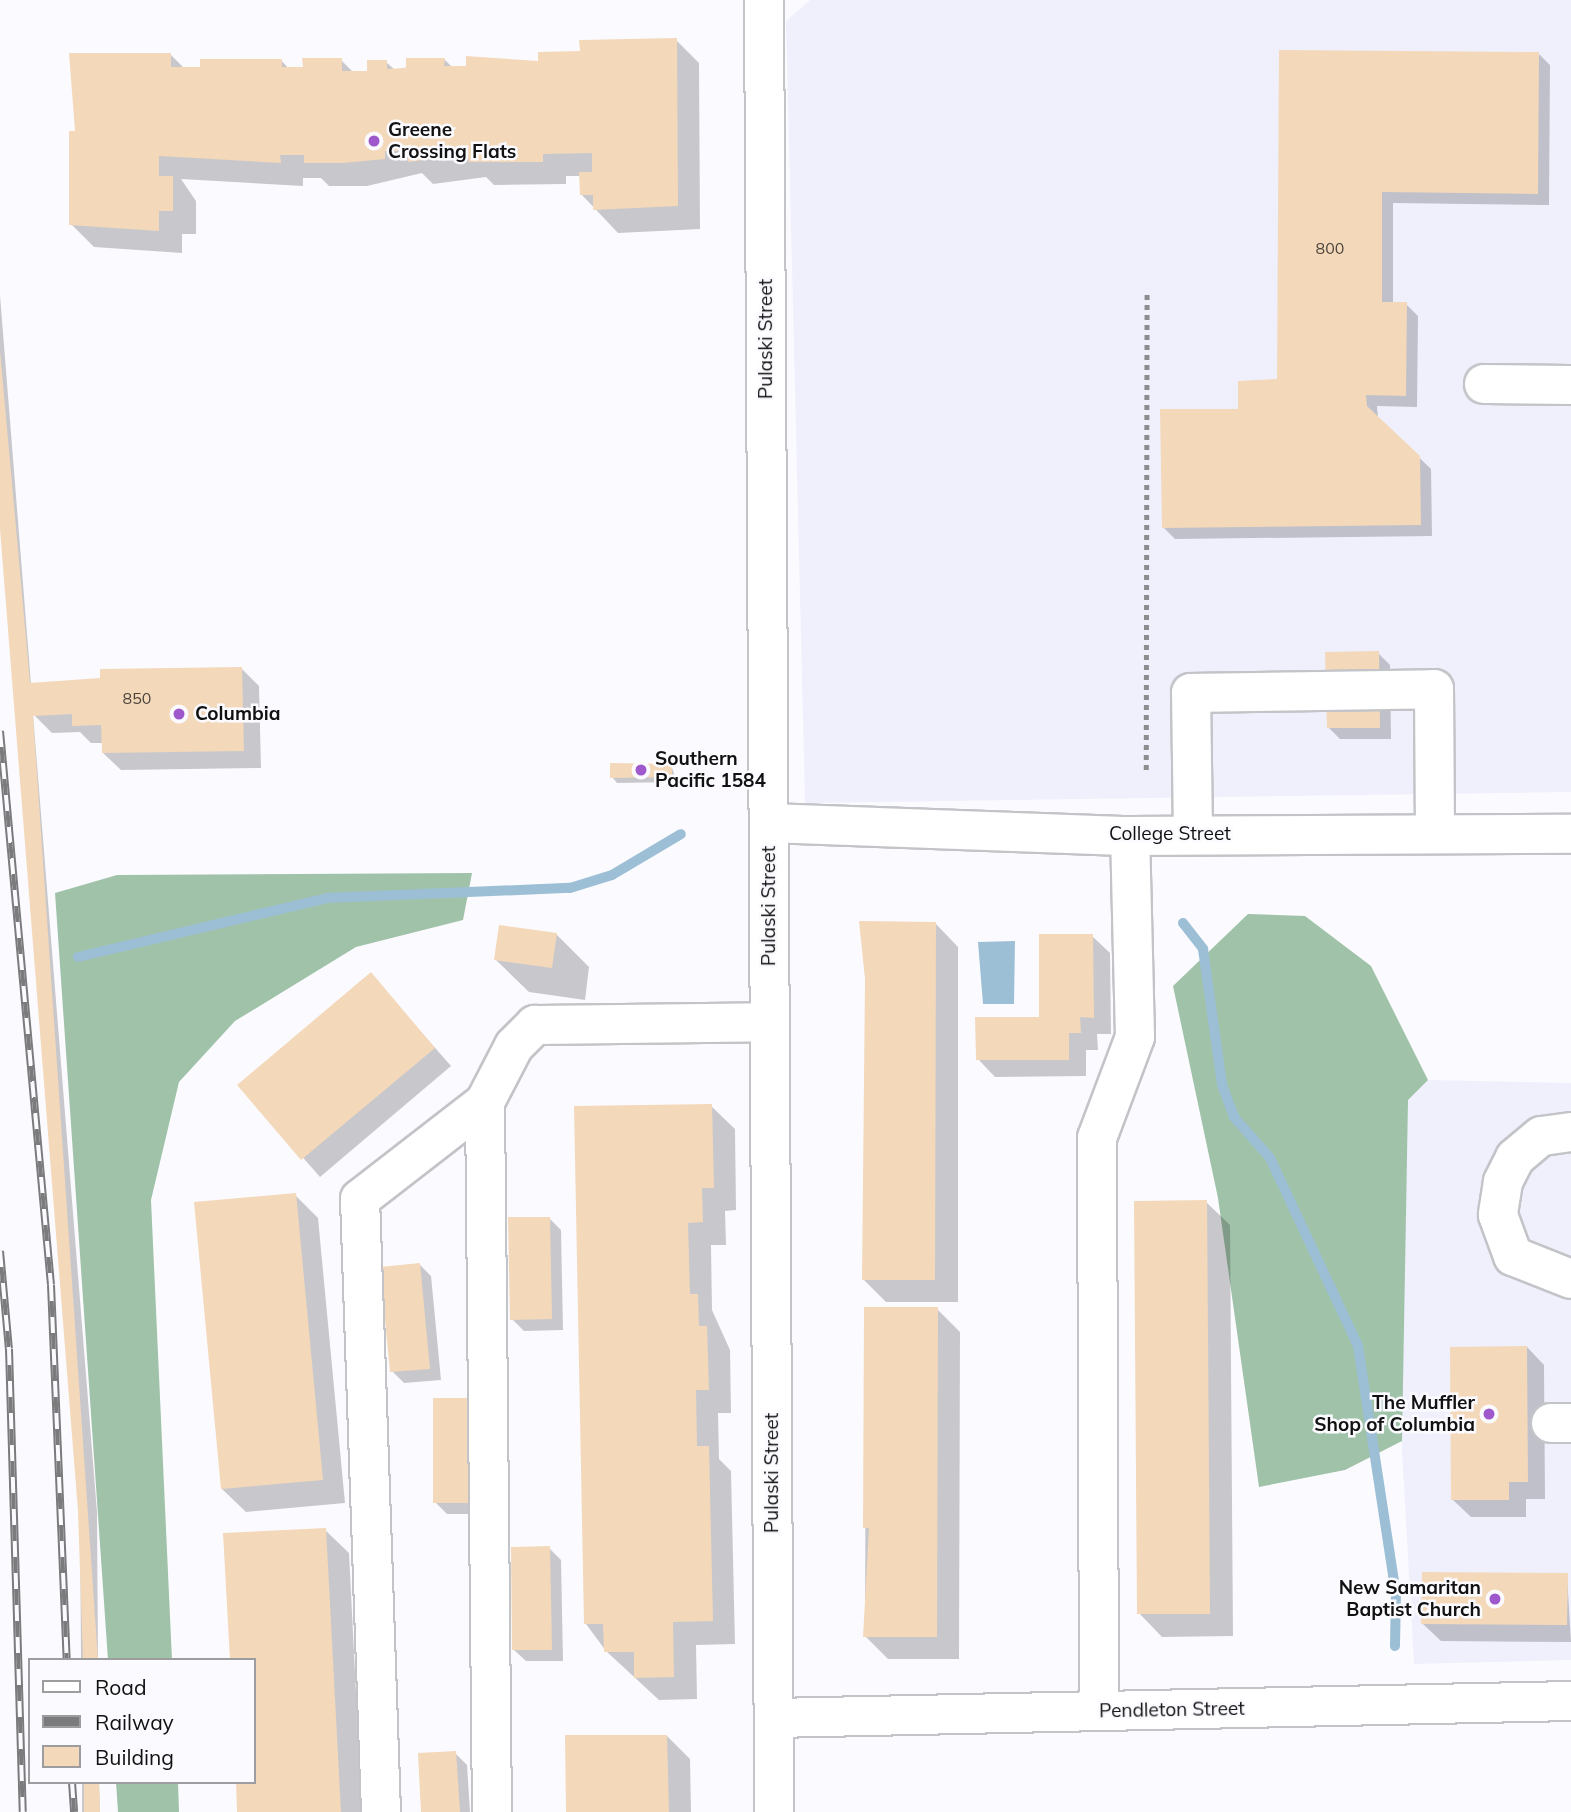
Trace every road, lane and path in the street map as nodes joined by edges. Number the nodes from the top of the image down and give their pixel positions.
1 (764, 0) edge
2 (1147, 292) dead end
3 (1484, 384) dead end
4 (1571, 385) edge
5 (1146, 770) dead end
6 (769, 823) junction
7 (1194, 834) junction
8 (1435, 834) junction
9 (1571, 834) edge
10 (1130, 836) junction
11 (769, 1022) junction
12 (485, 1102) junction
13 (1571, 1132) edge
14 (1571, 1279) edge
15 (1571, 1701) edge
16 (1099, 1711) junction
17 (774, 1718) junction
18 (381, 1812) edge
19 (492, 1812) edge
20 (774, 1812) edge

1 - 6 street, Pulaski Street
2 - 5 path
3 - 4 street
6 - 10 street, College Street
6 - 11 street, Pulaski Street
7 - 8 street, College Street
7 - 8 street
7 - 10 street, College Street
8 - 9 street, College Street
10 - 16 street
11 - 12 street
11 - 17 street, Pulaski Street
12 - 18 street
12 - 19 street
13 - 14 street
15 - 16 street, Pendleton Street
16 - 17 street, Pendleton Street
17 - 20 street, Pulaski Street

